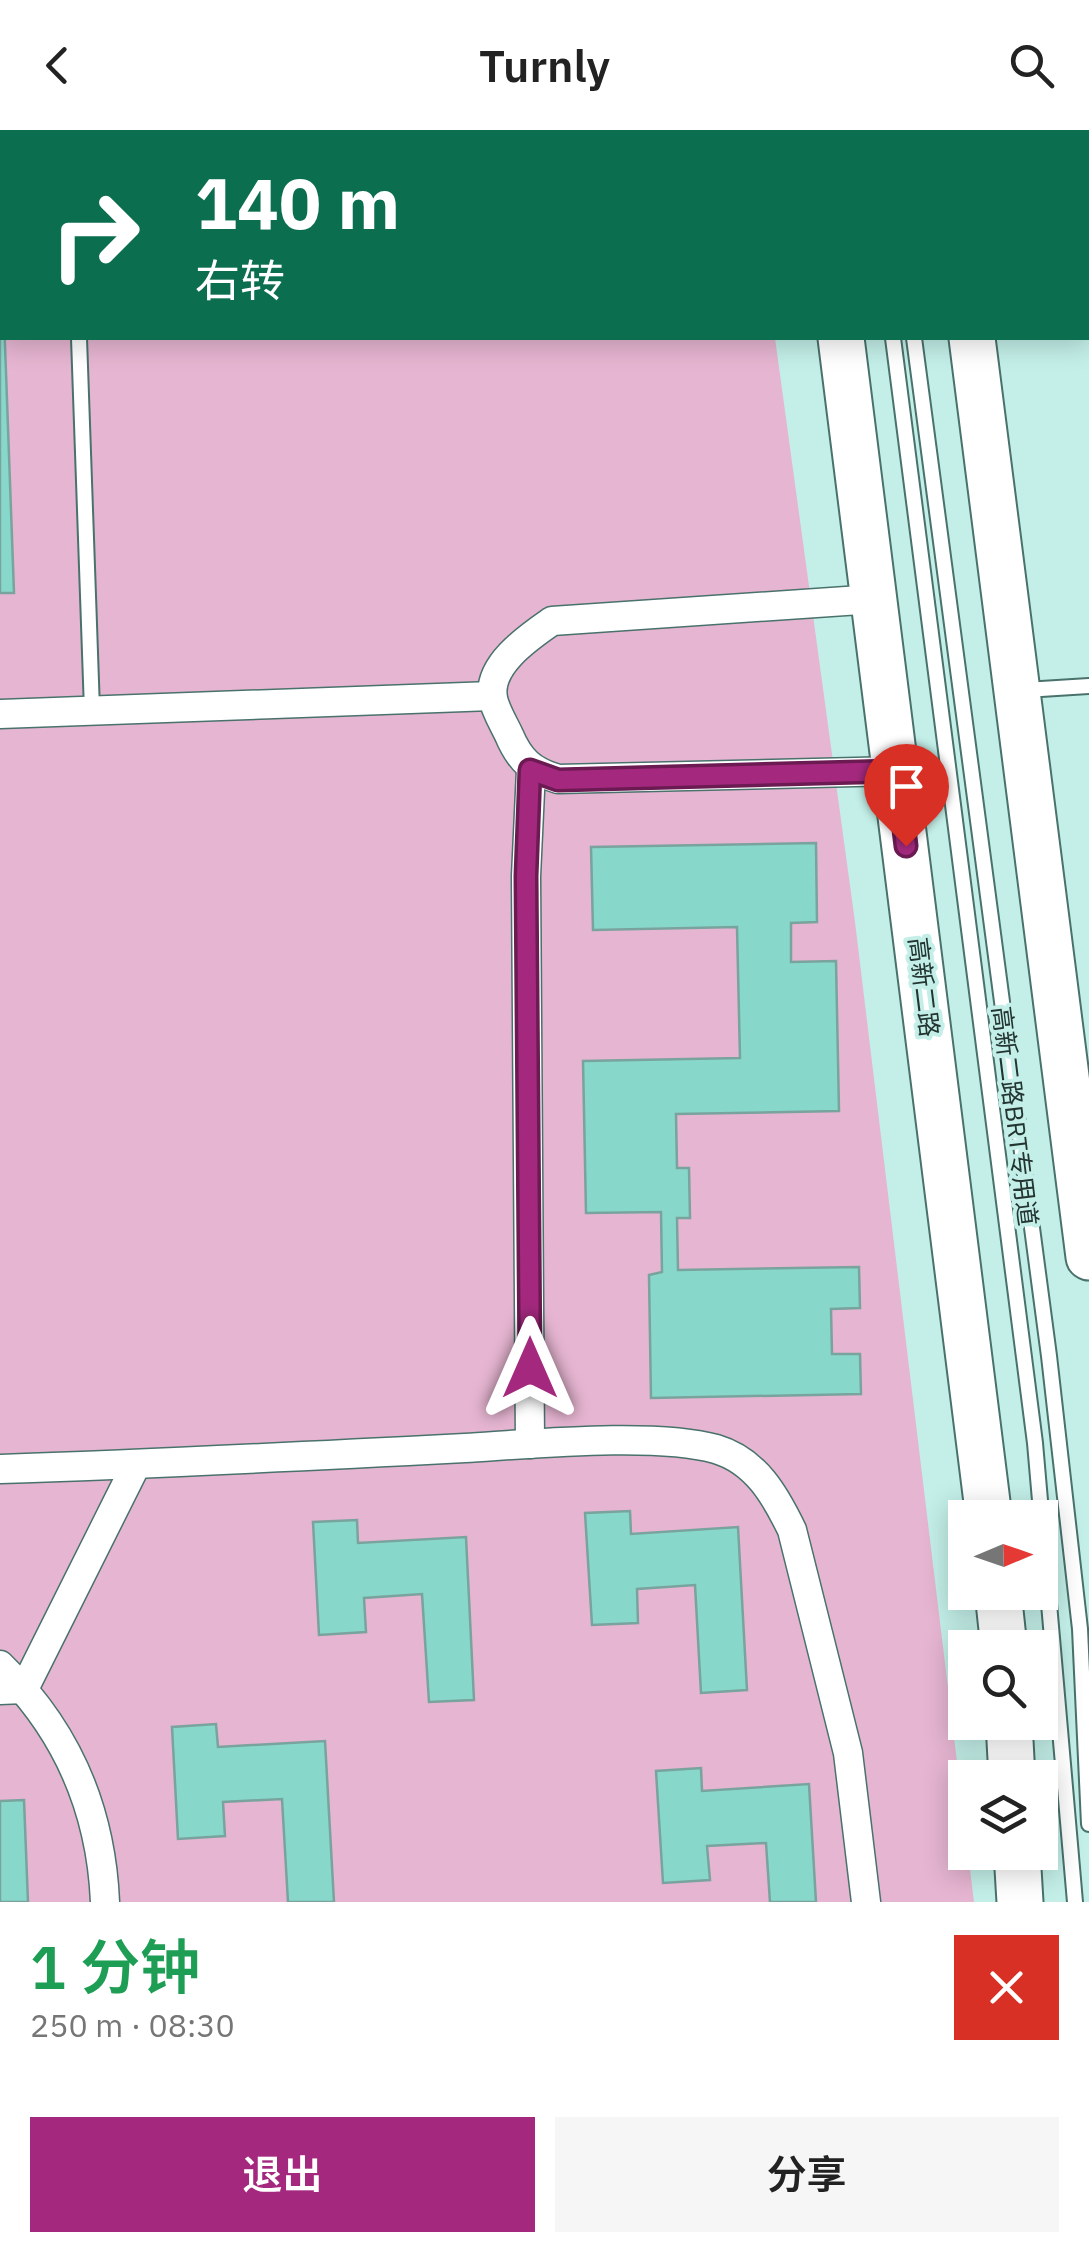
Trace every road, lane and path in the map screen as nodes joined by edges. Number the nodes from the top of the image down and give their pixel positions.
1 (80, 340) edge
2 (841, 340) edge
3 (893, 340) edge
4 (914, 340) edge
5 (972, 340) edge
6 (875, 599) junction
7 (1089, 686) edge
8 (1018, 691) junction
9 (492, 696) junction
10 (92, 710) junction
11 (0, 714) edge
12 (530, 770) junction
13 (897, 771) junction
14 (1089, 1257) edge
15 (530, 1444) junction
16 (136, 1464) junction
17 (0, 1469) edge
18 (987, 1500) edge
19 (0, 1665) edge
20 (12, 1689) edge
21 (1089, 1824) edge
22 (1018, 1870) edge
23 (104, 1902) edge
24 (866, 1902) edge
25 (1020, 1902) edge
26 (1075, 1902) edge

1 - 10 lane
2 - 6 main road, 高新二路
3 - 26 lane, 高新二路BRT专用道
4 - 21 lane, 高新二路BRT专用道
5 - 8 main road
6 - 9 street
6 - 13 main road, 高新二路
7 - 8 lane
8 - 14 main road
9 - 10 street
9 - 12 street
10 - 11 street
12 - 13 street
12 - 15 street
13 - 18 main road, 高新二路
15 - 16 street
15 - 24 street
16 - 17 street
16 - 20 street
19 - 20 street
20 - 23 street
22 - 25 main road

